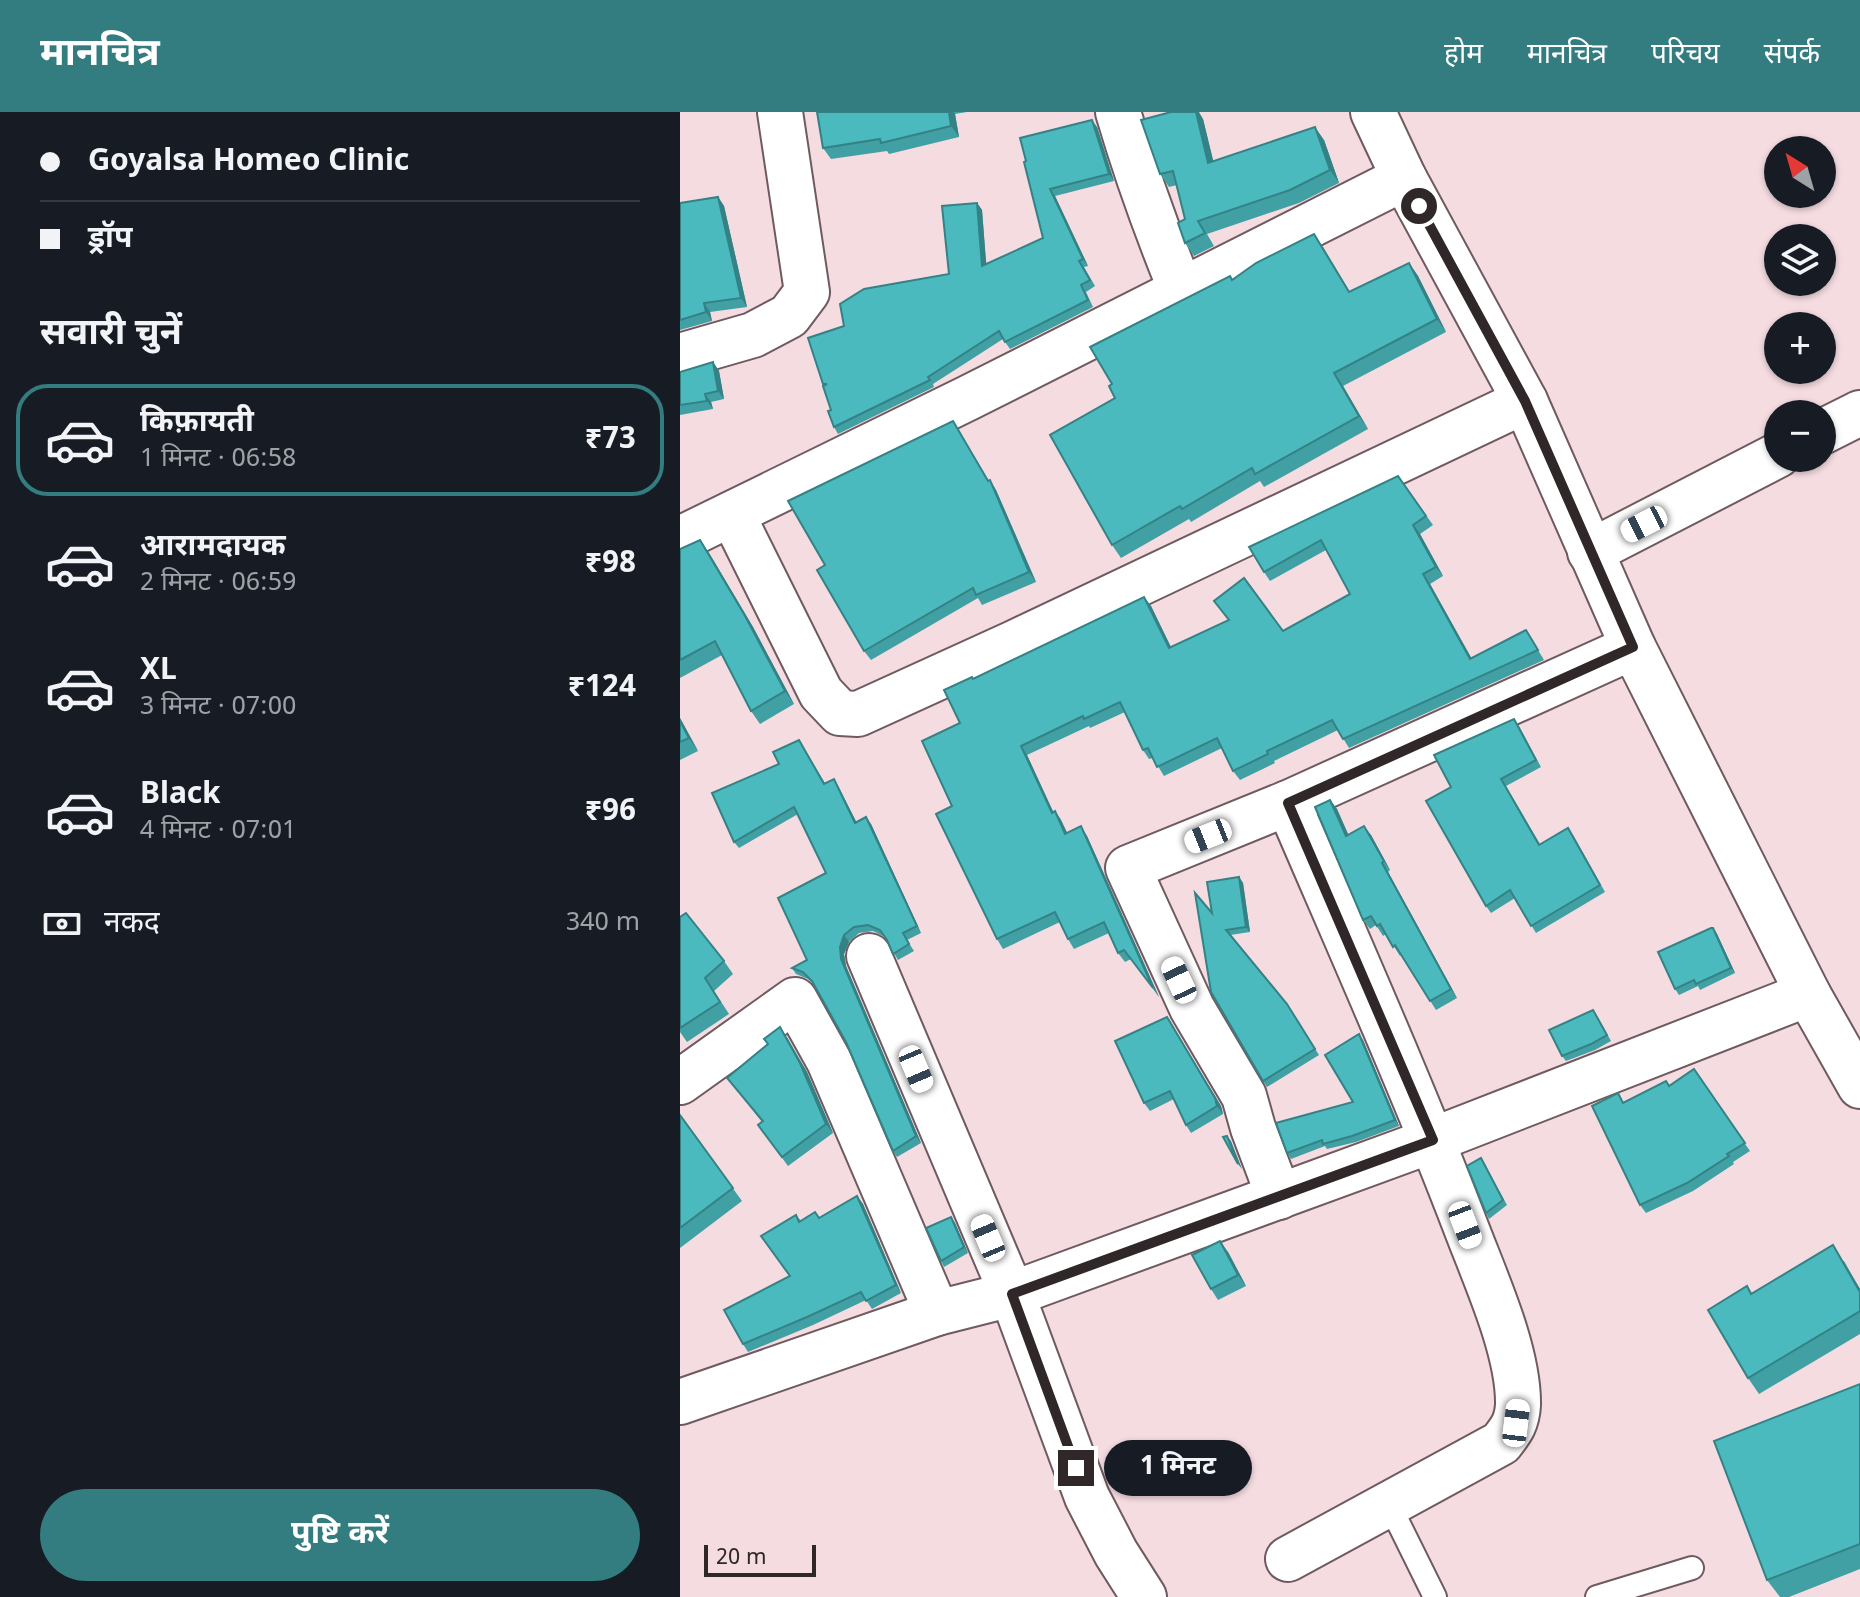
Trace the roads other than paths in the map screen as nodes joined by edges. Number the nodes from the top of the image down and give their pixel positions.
1 (780, 112) edge
2 (1118, 112) edge
3 (1373, 112) edge
4 (1404, 178) junction
5 (1181, 290) junction
6 (680, 356) edge
7 (1525, 401) junction
8 (1860, 413) edge
9 (1836, 425) edge
10 (1764, 462) edge
11 (732, 514) junction
12 (680, 539) edge
13 (1590, 552) junction
14 (1633, 647) junction
15 (1288, 803) junction
16 (869, 956) dead end
17 (1808, 994) junction
18 (680, 1082) edge
19 (1860, 1086) edge
20 (1433, 1140) junction
21 (1279, 1197) junction
22 (1012, 1294) junction
23 (937, 1313) junction
24 (680, 1402) edge
25 (1389, 1504) junction
26 (1288, 1559) dead end
27 (1692, 1568) dead end
28 (1144, 1597) edge
29 (1435, 1597) edge
30 (1597, 1597) edge

1 - 6 street
2 - 5 street
3 - 4 street
4 - 5 street
4 - 7 street
5 - 11 street
7 - 11 street
7 - 13 street
8 - 9 street
10 - 13 street
11 - 12 street
13 - 14 street
14 - 15 street
14 - 17 street
15 - 20 street
15 - 21 street
16 - 22 street
17 - 19 street
17 - 20 street
18 - 23 street
20 - 21 street
20 - 25 street
21 - 22 street
22 - 23 street
22 - 28 street
23 - 24 street
25 - 26 street
25 - 29 lane
27 - 30 lane

